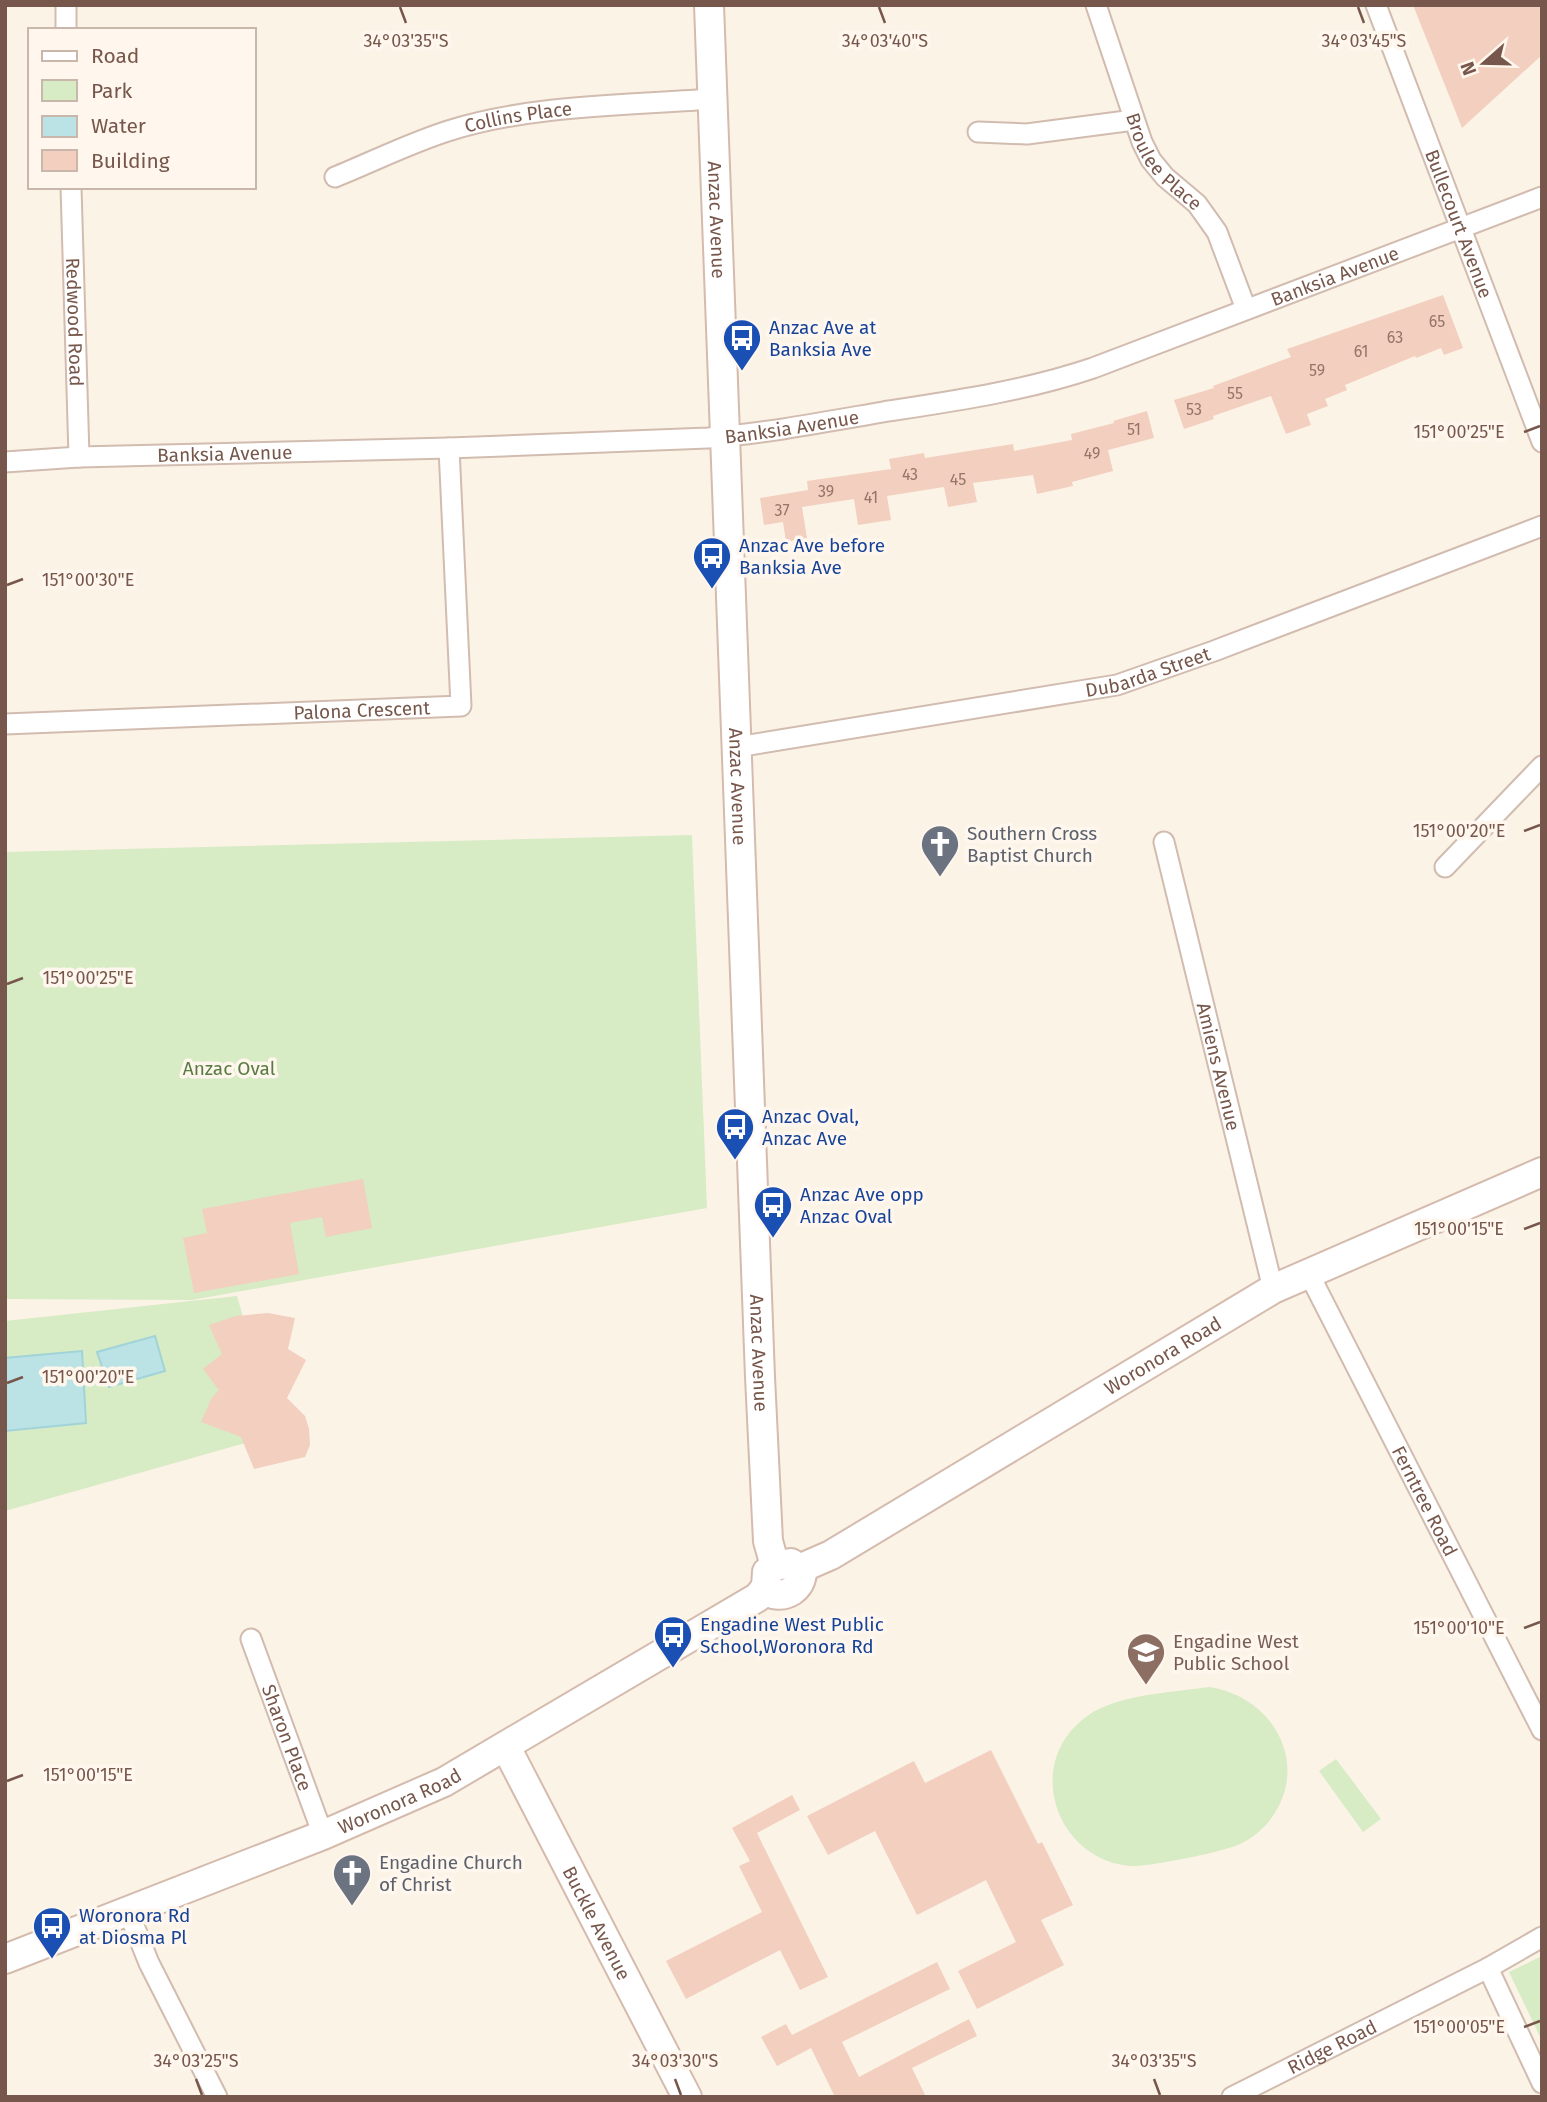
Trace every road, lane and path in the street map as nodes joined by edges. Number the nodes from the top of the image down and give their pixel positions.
1 (66, 5) edge
2 (709, 5) edge
3 (1096, 5) edge
4 (1376, 5) edge
5 (66, 28) edge
6 (712, 99) junction
7 (1134, 121) junction
8 (978, 132) dead end
9 (335, 177) dead end
10 (71, 189) edge
11 (1542, 197) edge
12 (1460, 230) junction
13 (1246, 309) junction
14 (725, 436) junction
15 (1542, 442) edge
16 (449, 448) junction
17 (79, 457) junction
18 (5, 461) edge
19 (1542, 526) edge
20 (5, 724) edge
21 (737, 747) junction
22 (1542, 766) edge
23 (1164, 842) dead end
24 (1445, 867) dead end
25 (1542, 1172) edge
26 (1308, 1272) junction
27 (1273, 1289) junction
28 (780, 1574) junction
29 (251, 1639) dead end
30 (1542, 1730) edge
31 (506, 1747) junction
32 (323, 1835) junction
33 (128, 1911) junction
34 (1542, 1937) edge
35 (5, 1959) edge
36 (1488, 1968) junction
37 (1542, 2083) edge
38 (217, 2097) edge
39 (687, 2097) edge
40 (1232, 2097) edge

1 - 5 street
2 - 6 street, Anzac Avenue
3 - 7 street, Broulee Place
4 - 12 street, Bullecourt Avenue
6 - 9 street, Collins Place
6 - 14 street, Anzac Avenue
7 - 8 street
7 - 13 street, Broulee Place
10 - 17 street, Redwood Road
11 - 12 street, Banksia Avenue
12 - 13 street, Banksia Avenue
12 - 15 street, Bullecourt Avenue
13 - 14 street, Banksia Avenue
14 - 16 street, Banksia Avenue
14 - 21 street, Anzac Avenue
16 - 17 street, Banksia Avenue
16 - 20 street, Palona Crescent
17 - 18 street, Banksia Avenue
19 - 21 street, Dubarda Street
21 - 28 street, Anzac Avenue
22 - 24 street
23 - 27 street, Amiens Avenue
25 - 26 street, Woronora Road
26 - 27 street, Woronora Road
26 - 30 street, Ferntree Road
27 - 28 street, Woronora Road
28 - 31 street, Woronora Road
29 - 32 street, Sharon Place
31 - 32 street, Woronora Road
31 - 39 street, Buckle Avenue
32 - 33 street, Woronora Road
33 - 35 street, Woronora Road
33 - 38 street
34 - 36 street, Ridge Road
36 - 37 street
36 - 40 street, Ridge Road

